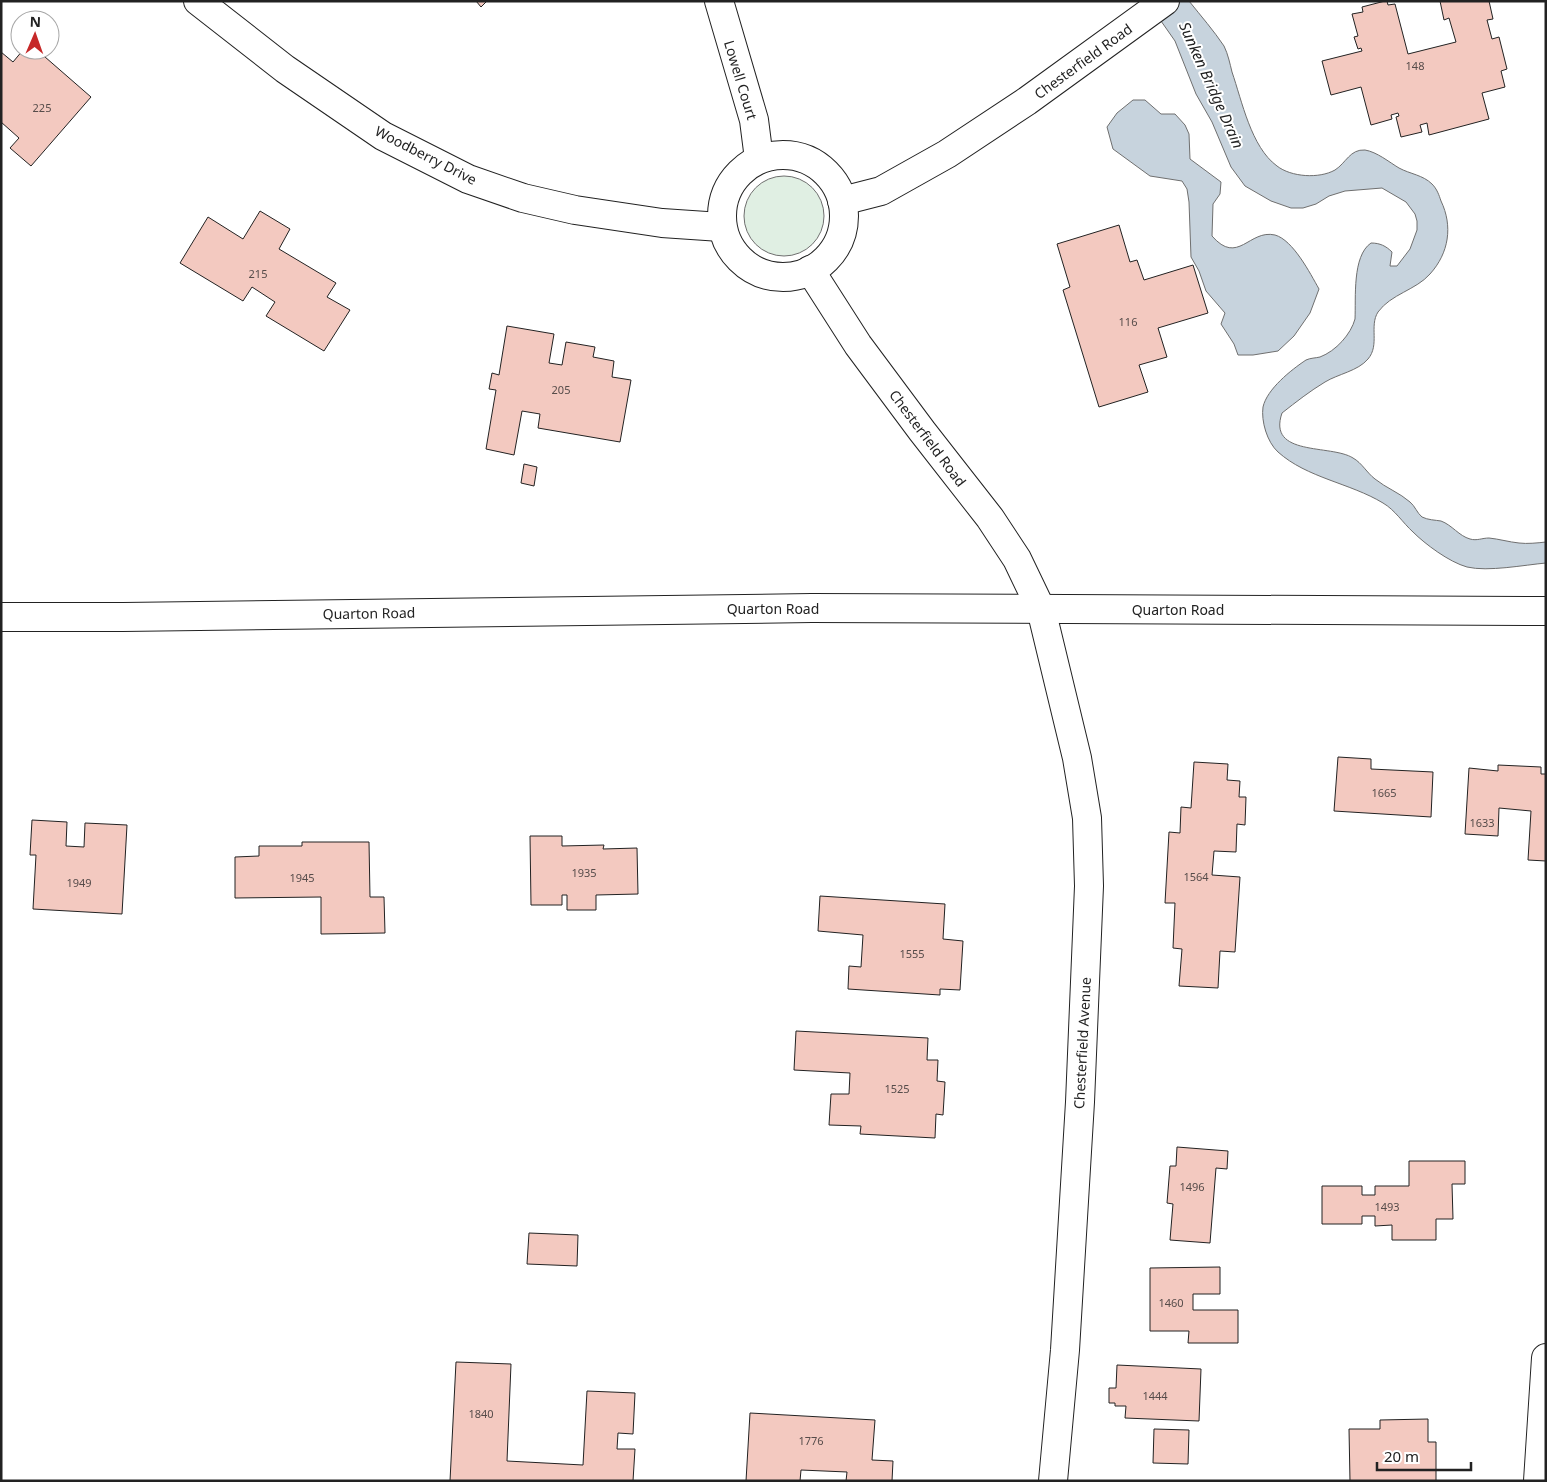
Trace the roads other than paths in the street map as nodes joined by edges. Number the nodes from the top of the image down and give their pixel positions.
1 (198, 1) edge
2 (719, 1) edge
3 (1165, 1) edge
4 (759, 159) junction
5 (842, 201) junction
6 (721, 227) junction
7 (810, 270) junction
8 (1041, 609) junction
9 (1546, 611) edge
10 (1, 617) edge
11 (1546, 1358) edge
12 (1053, 1481) edge
13 (1538, 1481) edge

1 - 6 street, Woodberry Drive
2 - 4 street, Lowell Court
3 - 5 street, Chesterfield Road
4 - 5 street
4 - 6 street
5 - 7 street
6 - 7 street
7 - 8 street, Chesterfield Road
8 - 9 street, Quarton Road
8 - 10 street, Quarton Road
8 - 12 street, Chesterfield Avenue
11 - 13 street

